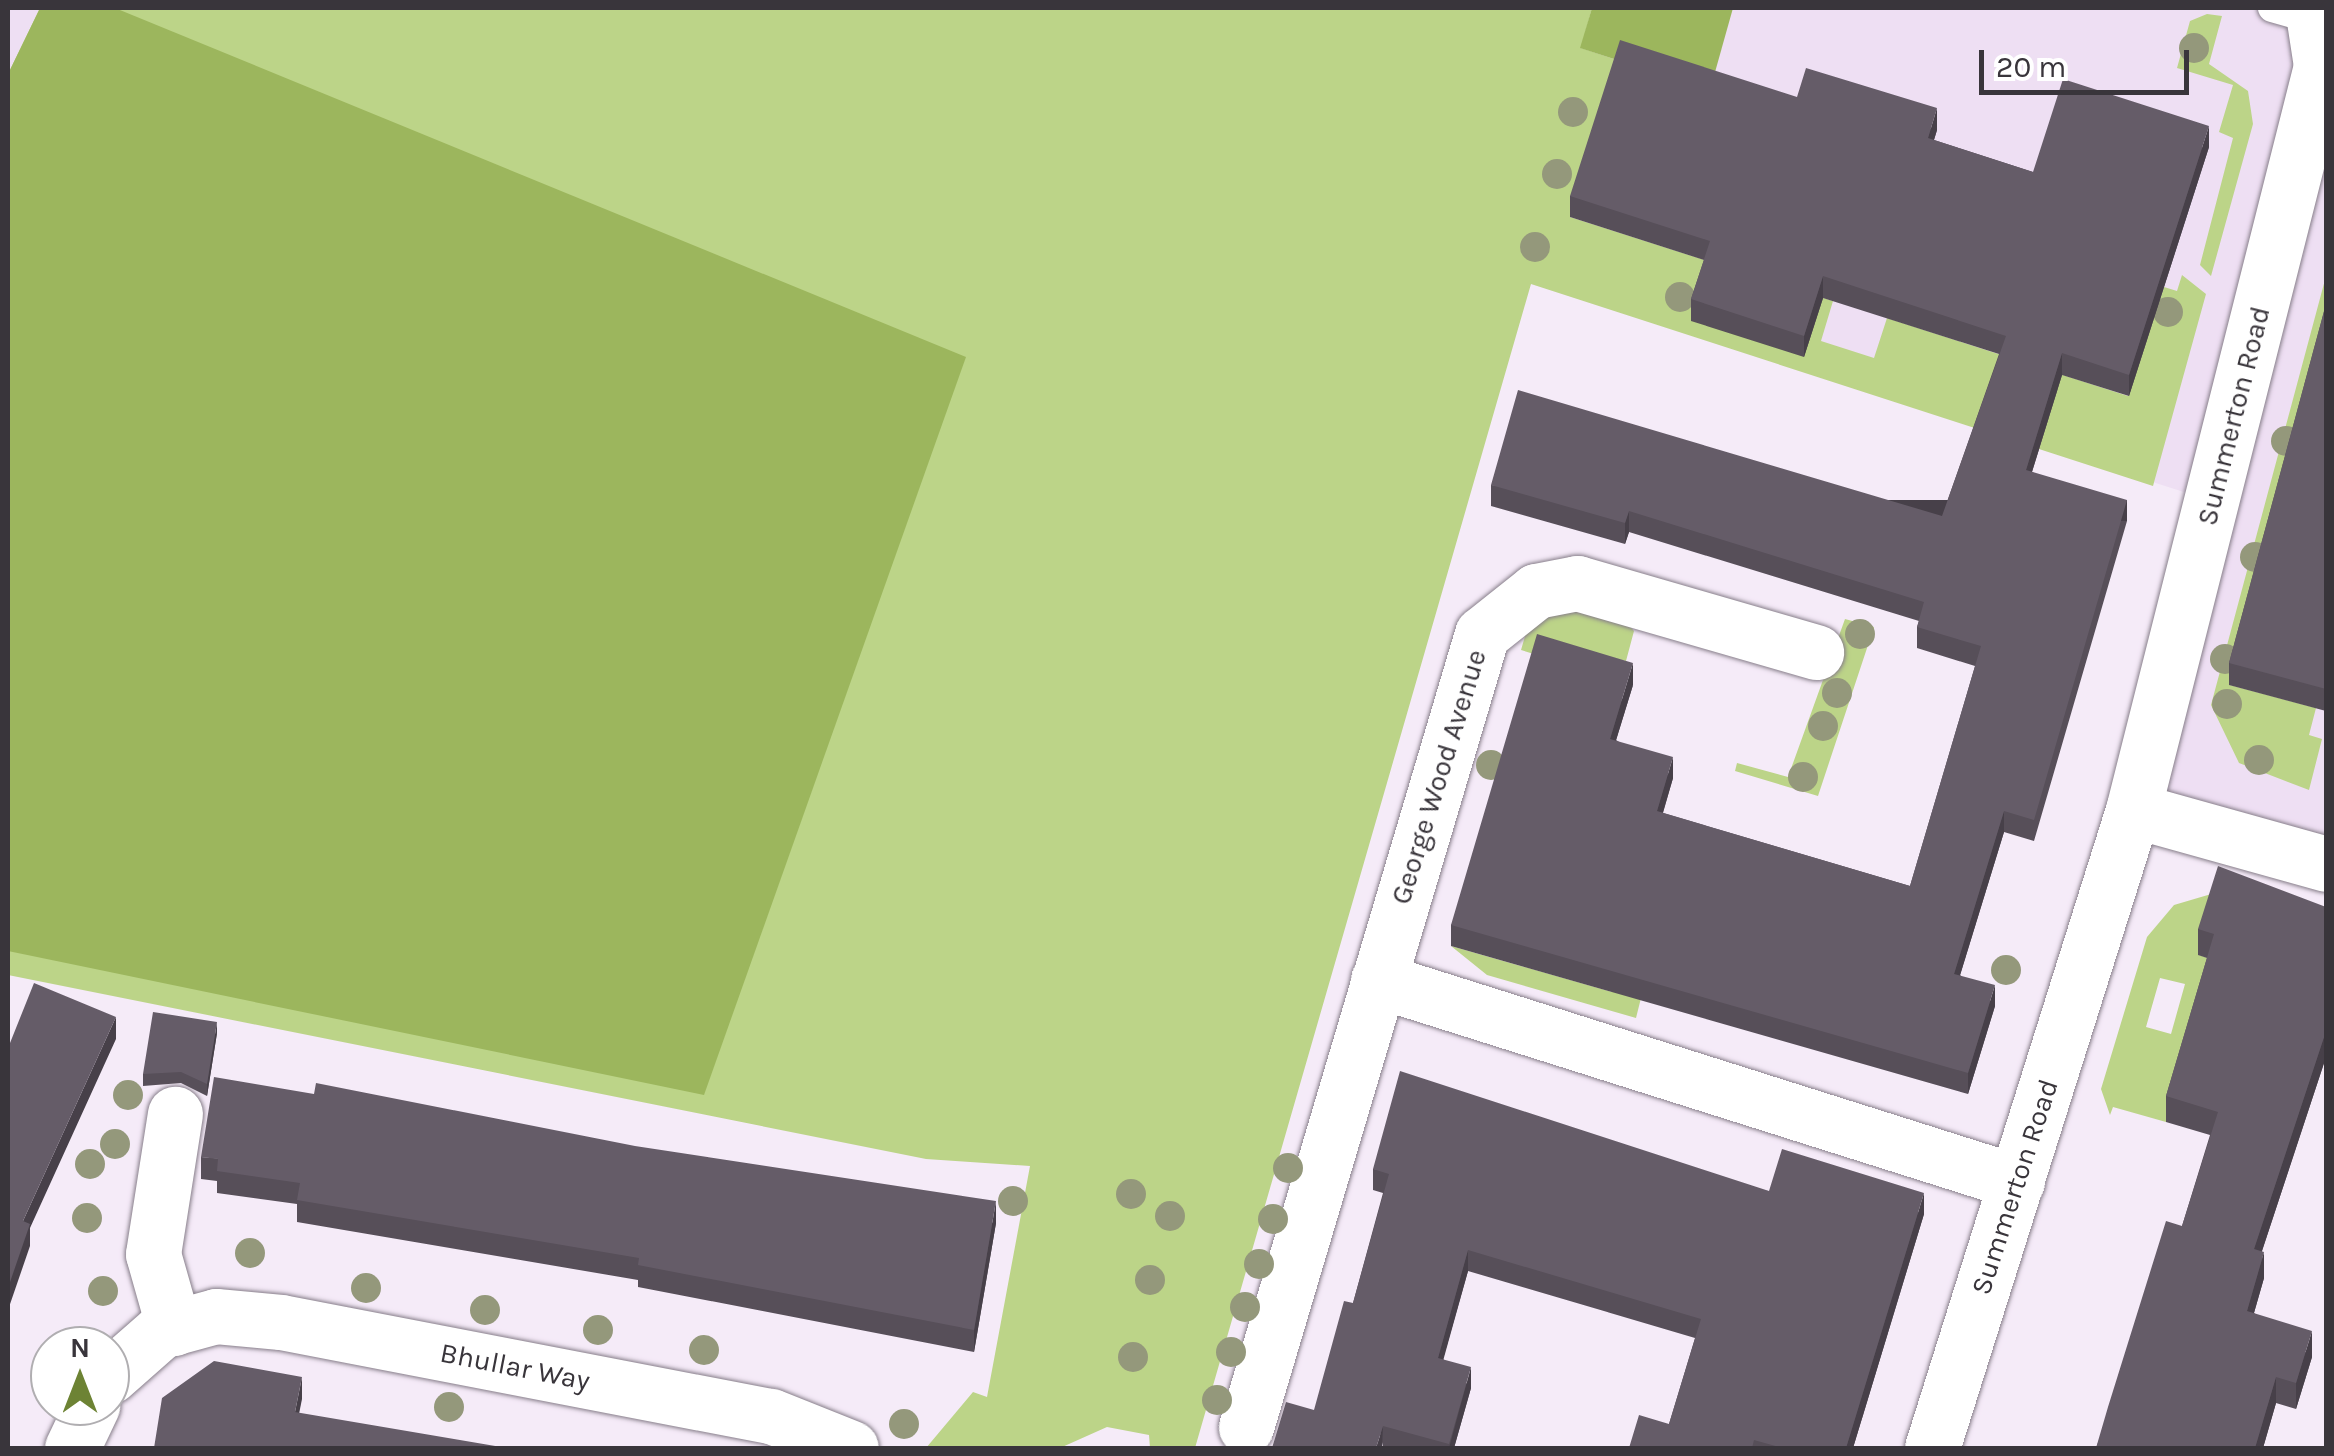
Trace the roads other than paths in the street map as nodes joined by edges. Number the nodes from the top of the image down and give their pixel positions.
1 (2293, 14) edge
2 (1816, 652) dead end
3 (2133, 810) junction
4 (2326, 864) edge
5 (1378, 980) junction
6 (175, 1114) dead end
7 (2016, 1182) junction
8 (174, 1328) junction
9 (130, 1361) edge
10 (1246, 1427) dead end
11 (850, 1448) edge
12 (1932, 1448) edge

1 - 3 street, Summerton Road
2 - 5 street, George Wood Avenue
3 - 4 street
3 - 7 street, Summerton Road
5 - 7 street
5 - 10 street, George Wood Avenue
6 - 8 street
7 - 12 street, Summerton Road
8 - 9 street, Bhullar Way
8 - 11 street, Bhullar Way

